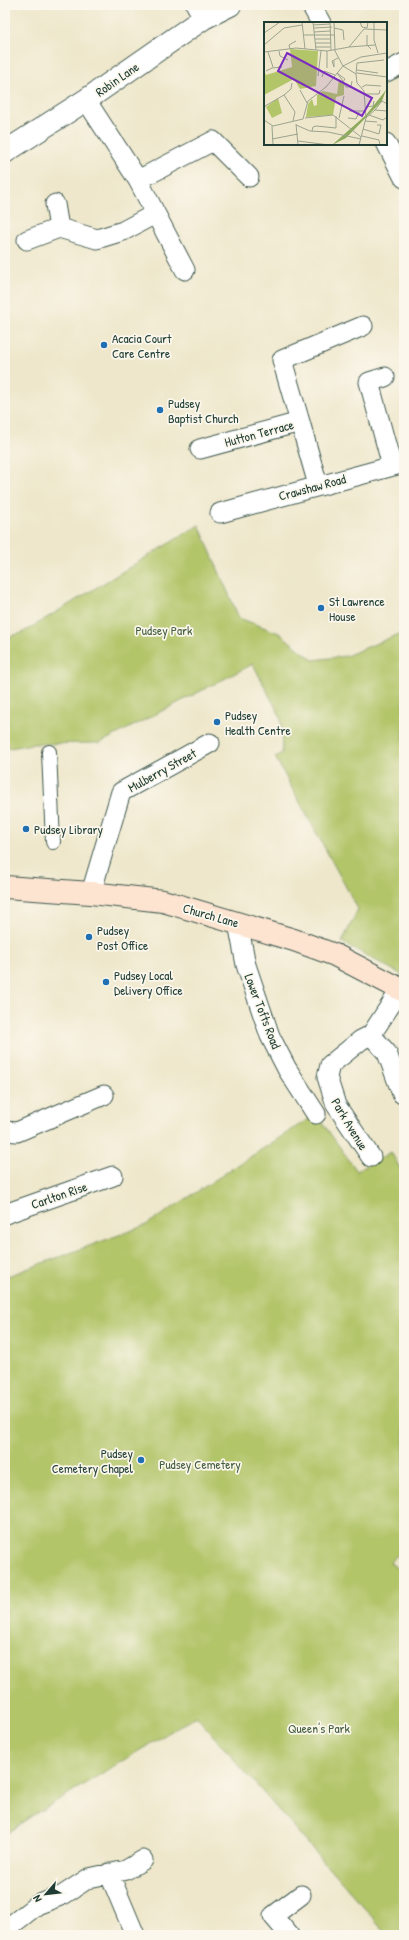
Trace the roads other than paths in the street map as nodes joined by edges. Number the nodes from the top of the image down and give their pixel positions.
1 (230, 5) edge
2 (311, 5) edge
3 (200, 12) edge
4 (320, 22) edge
5 (404, 63) edge
6 (387, 72) edge
7 (86, 100) junction
8 (387, 145) edge
9 (5, 152) edge
10 (249, 177) dead end
11 (404, 178) edge
12 (138, 180) junction
13 (55, 204) dead end
14 (155, 214) junction
15 (59, 228) junction
16 (27, 240) dead end
17 (185, 270) dead end
18 (363, 326) dead end
19 (385, 377) dead end
20 (300, 422) junction
21 (200, 449) dead end
22 (398, 464) edge
23 (318, 485) junction
24 (220, 513) dead end
25 (210, 743) dead end
26 (49, 752) dead end
27 (53, 842) dead end
28 (5, 887) edge
29 (91, 893) junction
30 (238, 923) junction
31 (402, 990) edge
32 (371, 1036) junction
33 (402, 1094) dead end
34 (104, 1095) dead end
35 (316, 1114) dead end
36 (5, 1131) edge
37 (370, 1157) dead end
38 (113, 1176) dead end
39 (5, 1214) edge
40 (143, 1860) dead end
41 (109, 1873) junction
42 (301, 1894) dead end
43 (5, 1930) edge
44 (135, 1935) edge
45 (288, 1935) edge

1 - 3 street, Robin Lane
2 - 4 street
3 - 7 street, Robin Lane
5 - 6 street
7 - 9 street, Robin Lane
7 - 12 street
8 - 11 street
10 - 12 street
12 - 14 street
13 - 15 street
14 - 15 street
14 - 17 street
15 - 16 street
18 - 20 street
19 - 22 street
20 - 21 street, Hutton Terrace
20 - 23 street, Hutton Terrace
22 - 23 street, Crawshaw Road
23 - 24 street, Crawshaw Road
25 - 29 street, Mulberry Street
26 - 27 street
28 - 29 main road, Church Lane
29 - 30 main road, Church Lane
30 - 31 main road, Church Lane
30 - 35 street, Lower Tofts Road
31 - 32 street
32 - 33 street
32 - 37 street, Park Avenue
34 - 36 street
38 - 39 street, Carlton Rise
40 - 41 street
41 - 43 street
41 - 44 street
42 - 45 street

